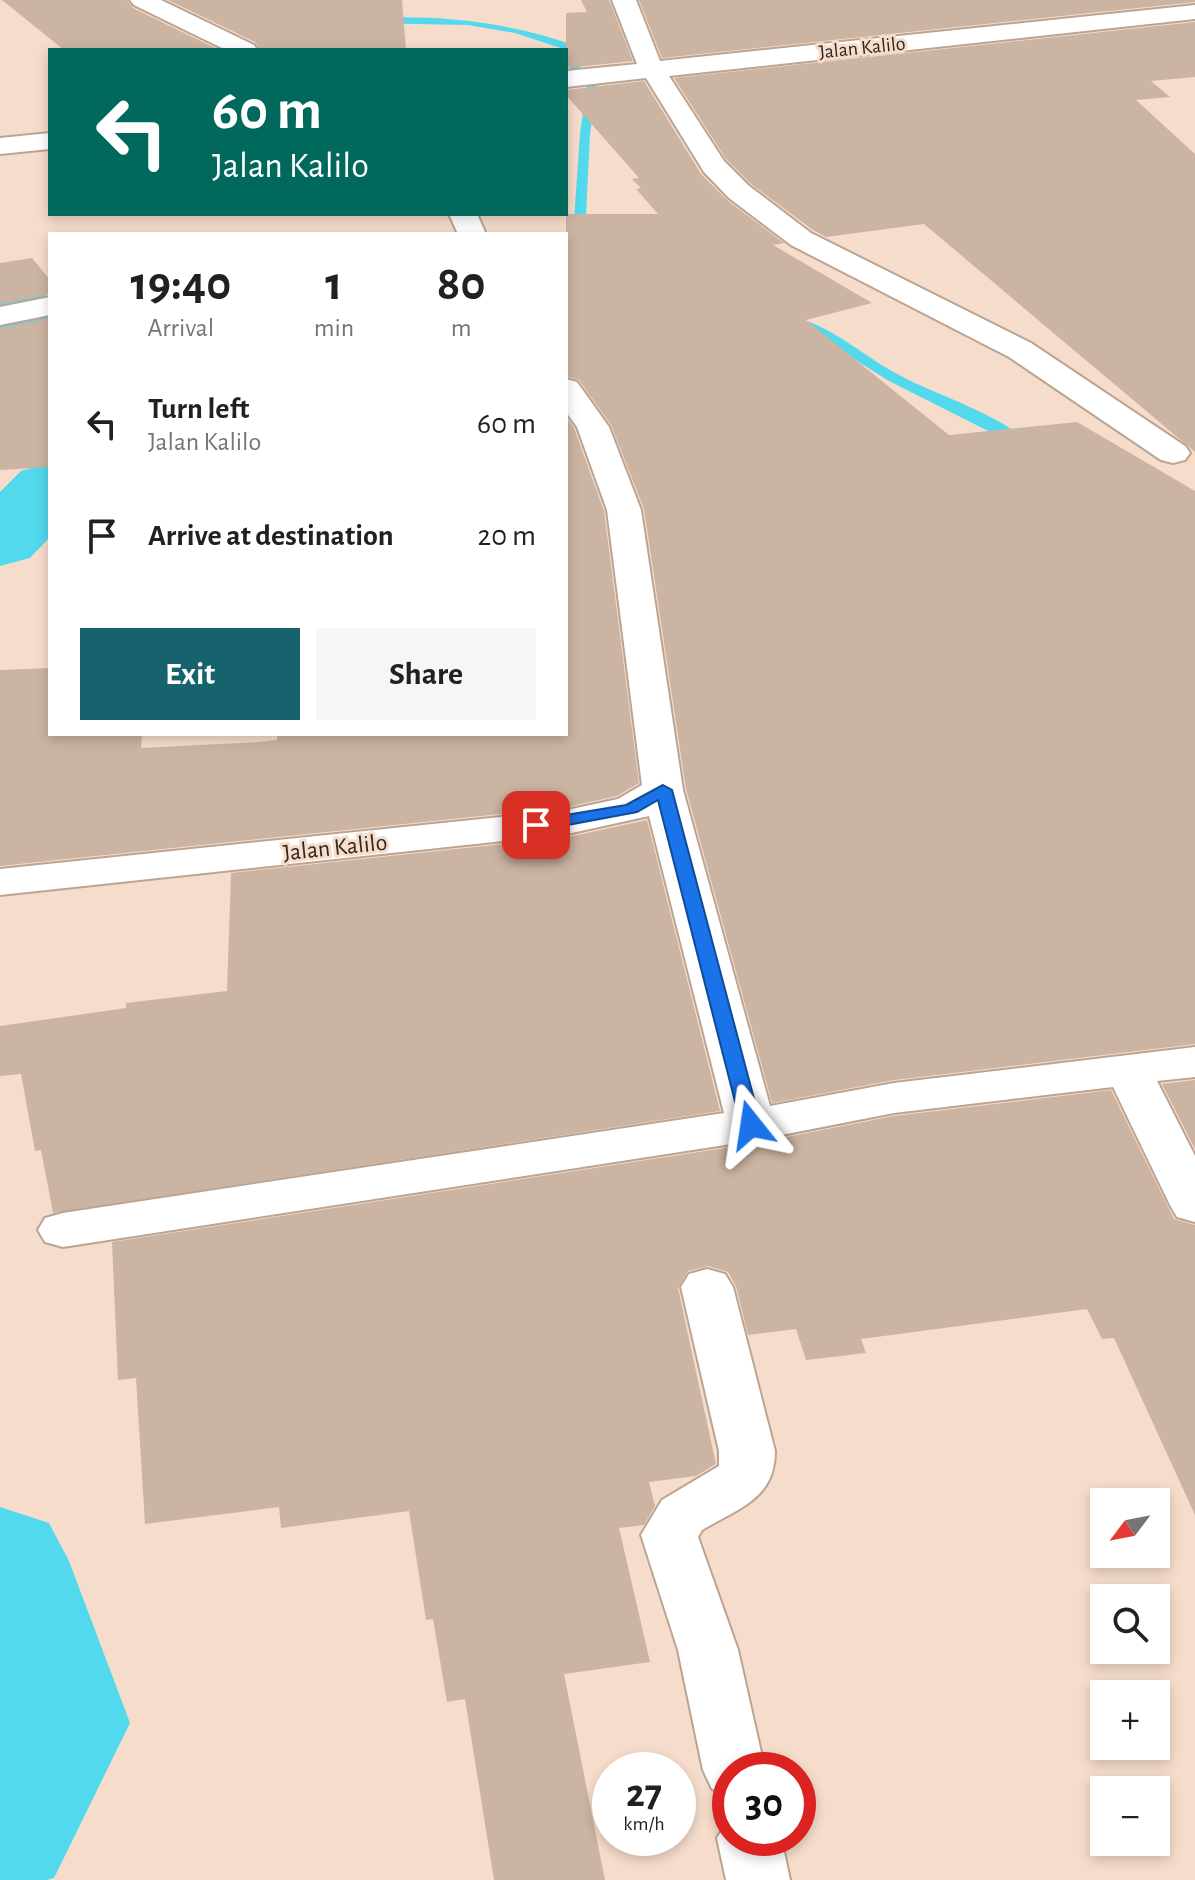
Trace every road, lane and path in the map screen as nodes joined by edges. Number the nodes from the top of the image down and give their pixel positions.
1 (142, 0) edge
2 (624, 0) edge
3 (1136, 0) edge
4 (1195, 12) edge
5 (1158, 16) junction
6 (1185, 36) dead end
7 (241, 48) edge
8 (654, 69) junction
9 (568, 79) edge
10 (48, 141) edge
11 (0, 146) edge
12 (48, 306) edge
13 (0, 316) edge
14 (568, 392) edge
15 (1173, 453) dead end
16 (663, 790) junction
17 (0, 882) edge
18 (1195, 1062) edge
19 (1128, 1070) junction
20 (751, 1125) junction
21 (1195, 1205) edge
22 (63, 1230) dead end
23 (707, 1287) dead end
24 (730, 1752) edge
25 (753, 1856) edge
26 (758, 1880) edge

1 - 7 street
2 - 8 street
3 - 5 street
4 - 5 street, Jalan Kalilo
5 - 6 street
5 - 8 street, Jalan Kalilo
8 - 9 street, Jalan Kalilo
8 - 15 street
10 - 11 street
12 - 13 street
14 - 16 street
16 - 17 street, Jalan Kalilo
16 - 20 street
18 - 19 street
19 - 20 street
19 - 21 street
20 - 22 street
23 - 24 street
25 - 26 street

